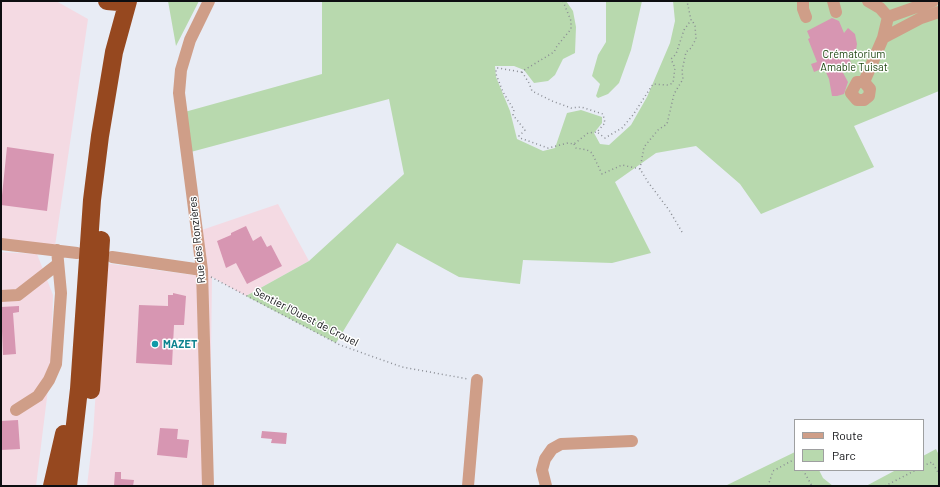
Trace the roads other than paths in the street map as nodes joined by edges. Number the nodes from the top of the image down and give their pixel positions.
1 (139, 1) edge
2 (209, 1) edge
3 (803, 1) edge
4 (868, 1) edge
5 (933, 1) edge
6 (118, 2) edge
7 (939, 12) edge
8 (806, 17) dead end
9 (888, 17) junction
10 (883, 38) junction
11 (864, 82) dead end
12 (1, 244) edge
13 (57, 250) junction
14 (77, 253) dead end
15 (112, 257) dead end
16 (58, 264) junction
17 (202, 270) junction
18 (86, 277) junction
19 (1, 296) edge
20 (477, 380) road end
21 (16, 410) dead end
22 (632, 441) dead end
23 (52, 486) edge
24 (68, 486) edge
25 (80, 486) edge
26 (208, 486) edge
27 (468, 486) edge
28 (546, 486) edge

1 - 25 highway
2 - 17 street, Rue des Ronzières
3 - 8 street
4 - 9 street
5 - 9 street
6 - 18 highway
7 - 10 street
9 - 10 street
10 - 11 street
12 - 13 street
13 - 14 street
13 - 16 street
15 - 17 street
16 - 19 street
16 - 21 street
17 - 26 street, Rue des Ronzières
18 - 23 highway
18 - 24 highway
20 - 27 street
22 - 28 street

